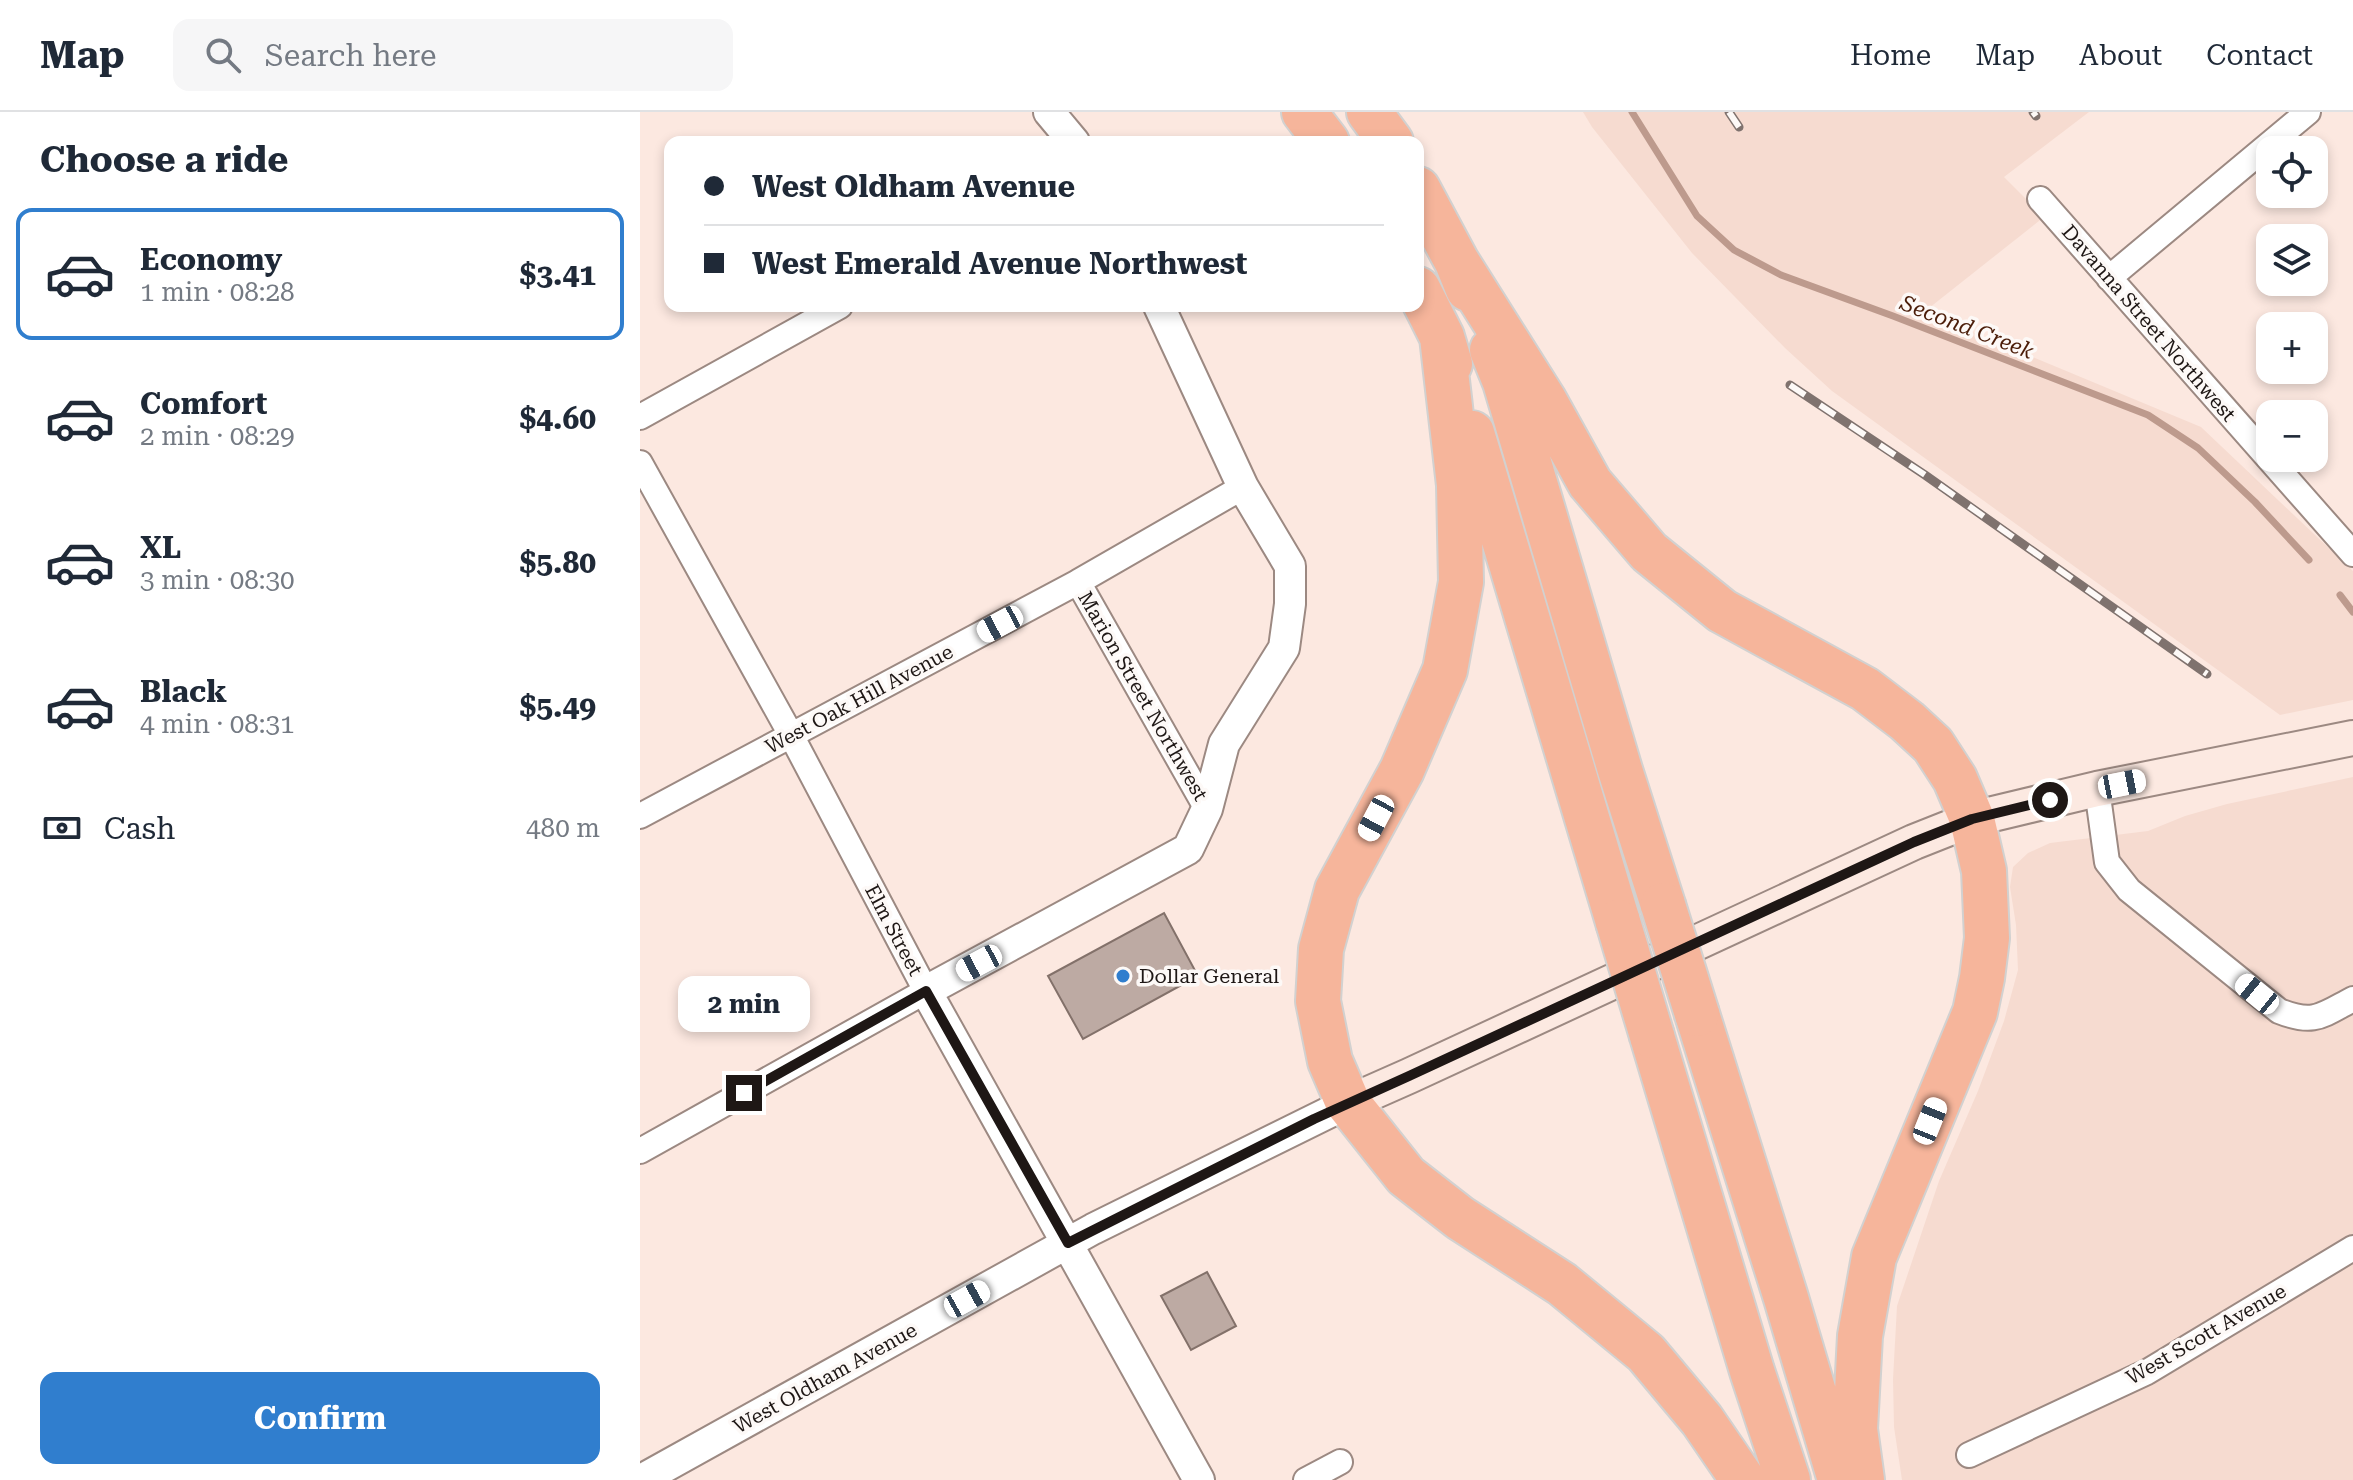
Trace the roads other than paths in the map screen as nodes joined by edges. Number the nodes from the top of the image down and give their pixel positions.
1 (1049, 112) edge
2 (1304, 112) edge
3 (1369, 112) edge
4 (2308, 112) edge
5 (1069, 136) edge
6 (1322, 136) edge
7 (1387, 136) edge
8 (2040, 199) dead end
9 (1424, 200) edge
10 (1457, 262) junction
11 (2109, 278) junction
12 (1424, 301) edge
13 (829, 312) edge
14 (1162, 312) edge
15 (1442, 337) junction
16 (640, 417) edge
17 (640, 463) edge
18 (1243, 487) junction
19 (2353, 554) edge
20 (1078, 582) junction
21 (791, 735) junction
22 (2353, 738) edge
23 (2097, 789) junction
24 (1207, 809) junction
25 (640, 816) edge
26 (1972, 819) junction
27 (926, 991) junction
28 (2353, 999) edge
29 (1348, 1103) junction
30 (640, 1151) edge
31 (1068, 1243) junction
32 (2353, 1248) edge
33 (1969, 1455) dead end
34 (1340, 1462) dead end
35 (641, 1480) edge
36 (1199, 1480) edge
37 (1306, 1480) edge
38 (1743, 1480) edge
39 (1788, 1480) edge
40 (1840, 1480) edge
41 (1862, 1480) edge

1 - 5 street
2 - 6 highway
3 - 7 highway
4 - 11 street
8 - 11 street, Davanna Street Northwest
9 - 10 highway
10 - 26 highway
10 - 40 highway, bridge
11 - 19 street, Davanna Street Northwest
12 - 15 highway
13 - 16 street
14 - 18 street, Marion Street Northwest
15 - 29 highway
15 - 39 highway, bridge
17 - 21 street, Elm Street
18 - 20 street, West Oak Hill Avenue
18 - 24 street, Marion Street Northwest
20 - 21 street, West Oak Hill Avenue
20 - 24 street, Marion Street Northwest
21 - 25 street, West Oak Hill Avenue
21 - 27 street, Elm Street
22 - 23 main road, West Oldham Avenue
23 - 26 main road, West Oldham Avenue
23 - 28 street
24 - 27 street, Marion Street Northwest
26 - 29 main road, West Oldham Avenue
26 - 41 highway
27 - 30 street
27 - 31 street, Elm Street
29 - 31 street, West Oldham Avenue
29 - 38 highway
31 - 35 street, West Oldham Avenue
31 - 36 street, Elm Street
32 - 33 street, West Scott Avenue
34 - 37 street

